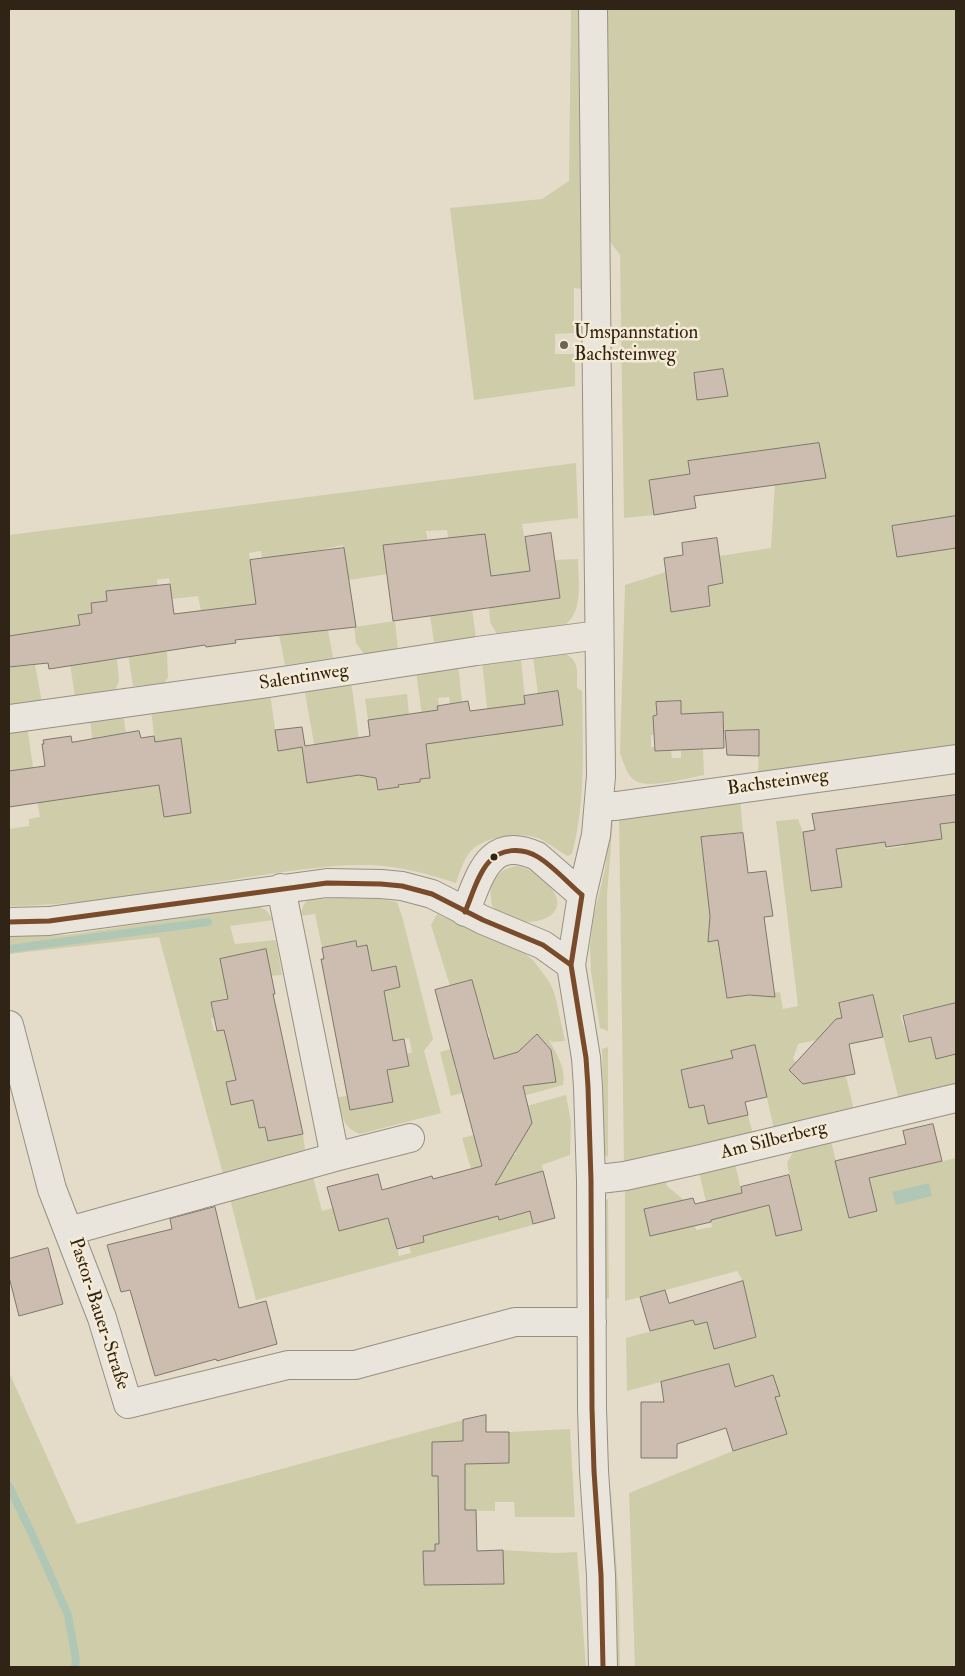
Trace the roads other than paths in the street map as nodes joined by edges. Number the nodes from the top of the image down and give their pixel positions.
1 (593, 9) edge
2 (600, 635) junction
3 (9, 719) edge
4 (956, 758) edge
5 (599, 806) junction
6 (282, 888) junction
7 (582, 895) junction
8 (465, 912) junction
9 (9, 922) edge
10 (571, 965) junction
11 (9, 1025) edge
12 (956, 1098) edge
13 (410, 1138) dead end
14 (334, 1157) junction
15 (591, 1180) junction
16 (69, 1231) junction
17 (592, 1322) junction
18 (603, 1667) edge

1 - 2 street
2 - 3 street, Salentinweg
2 - 5 street
4 - 5 street, Bachsteinweg
5 - 7 street
6 - 8 street
6 - 9 street
6 - 14 street
7 - 8 street
7 - 10 street
8 - 10 street
10 - 15 street
11 - 16 street
12 - 15 street, Am Silberberg
13 - 14 street, Pastor-Bauer-Straße
14 - 16 street, Pastor-Bauer-Straße
15 - 17 street
16 - 17 street, Pastor-Bauer-Straße
17 - 18 street

